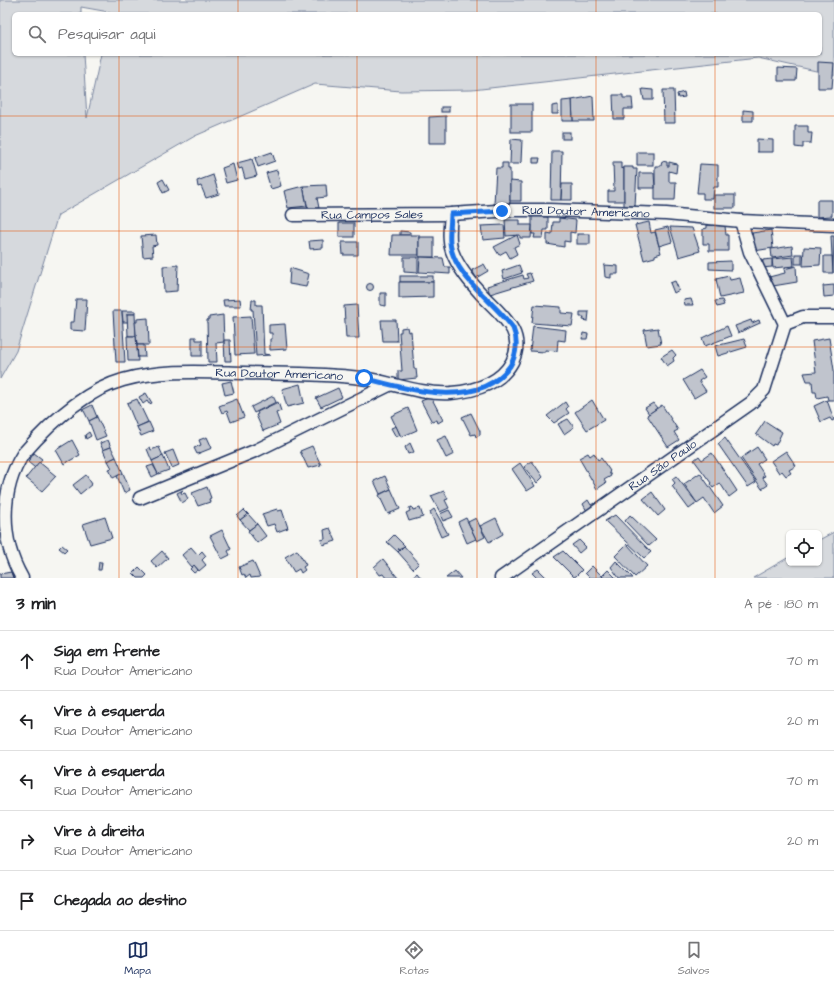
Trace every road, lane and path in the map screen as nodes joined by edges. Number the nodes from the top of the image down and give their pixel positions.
1 (451, 214) junction
2 (293, 215) dead end
3 (741, 221) junction
4 (834, 225) edge
5 (834, 316) edge
6 (785, 324) junction
7 (389, 385) junction
8 (140, 498) dead end
9 (22, 578) edge
10 (502, 578) edge

1 - 2 street, Rua Campos Sales
1 - 3 street, Rua Doutor Americano
1 - 7 street, Rua Doutor Americano
3 - 4 street, Rua Doutor Americano
3 - 6 street
5 - 6 street
6 - 10 street, Rua São Paulo
7 - 8 street
7 - 9 street, Rua Doutor Americano

